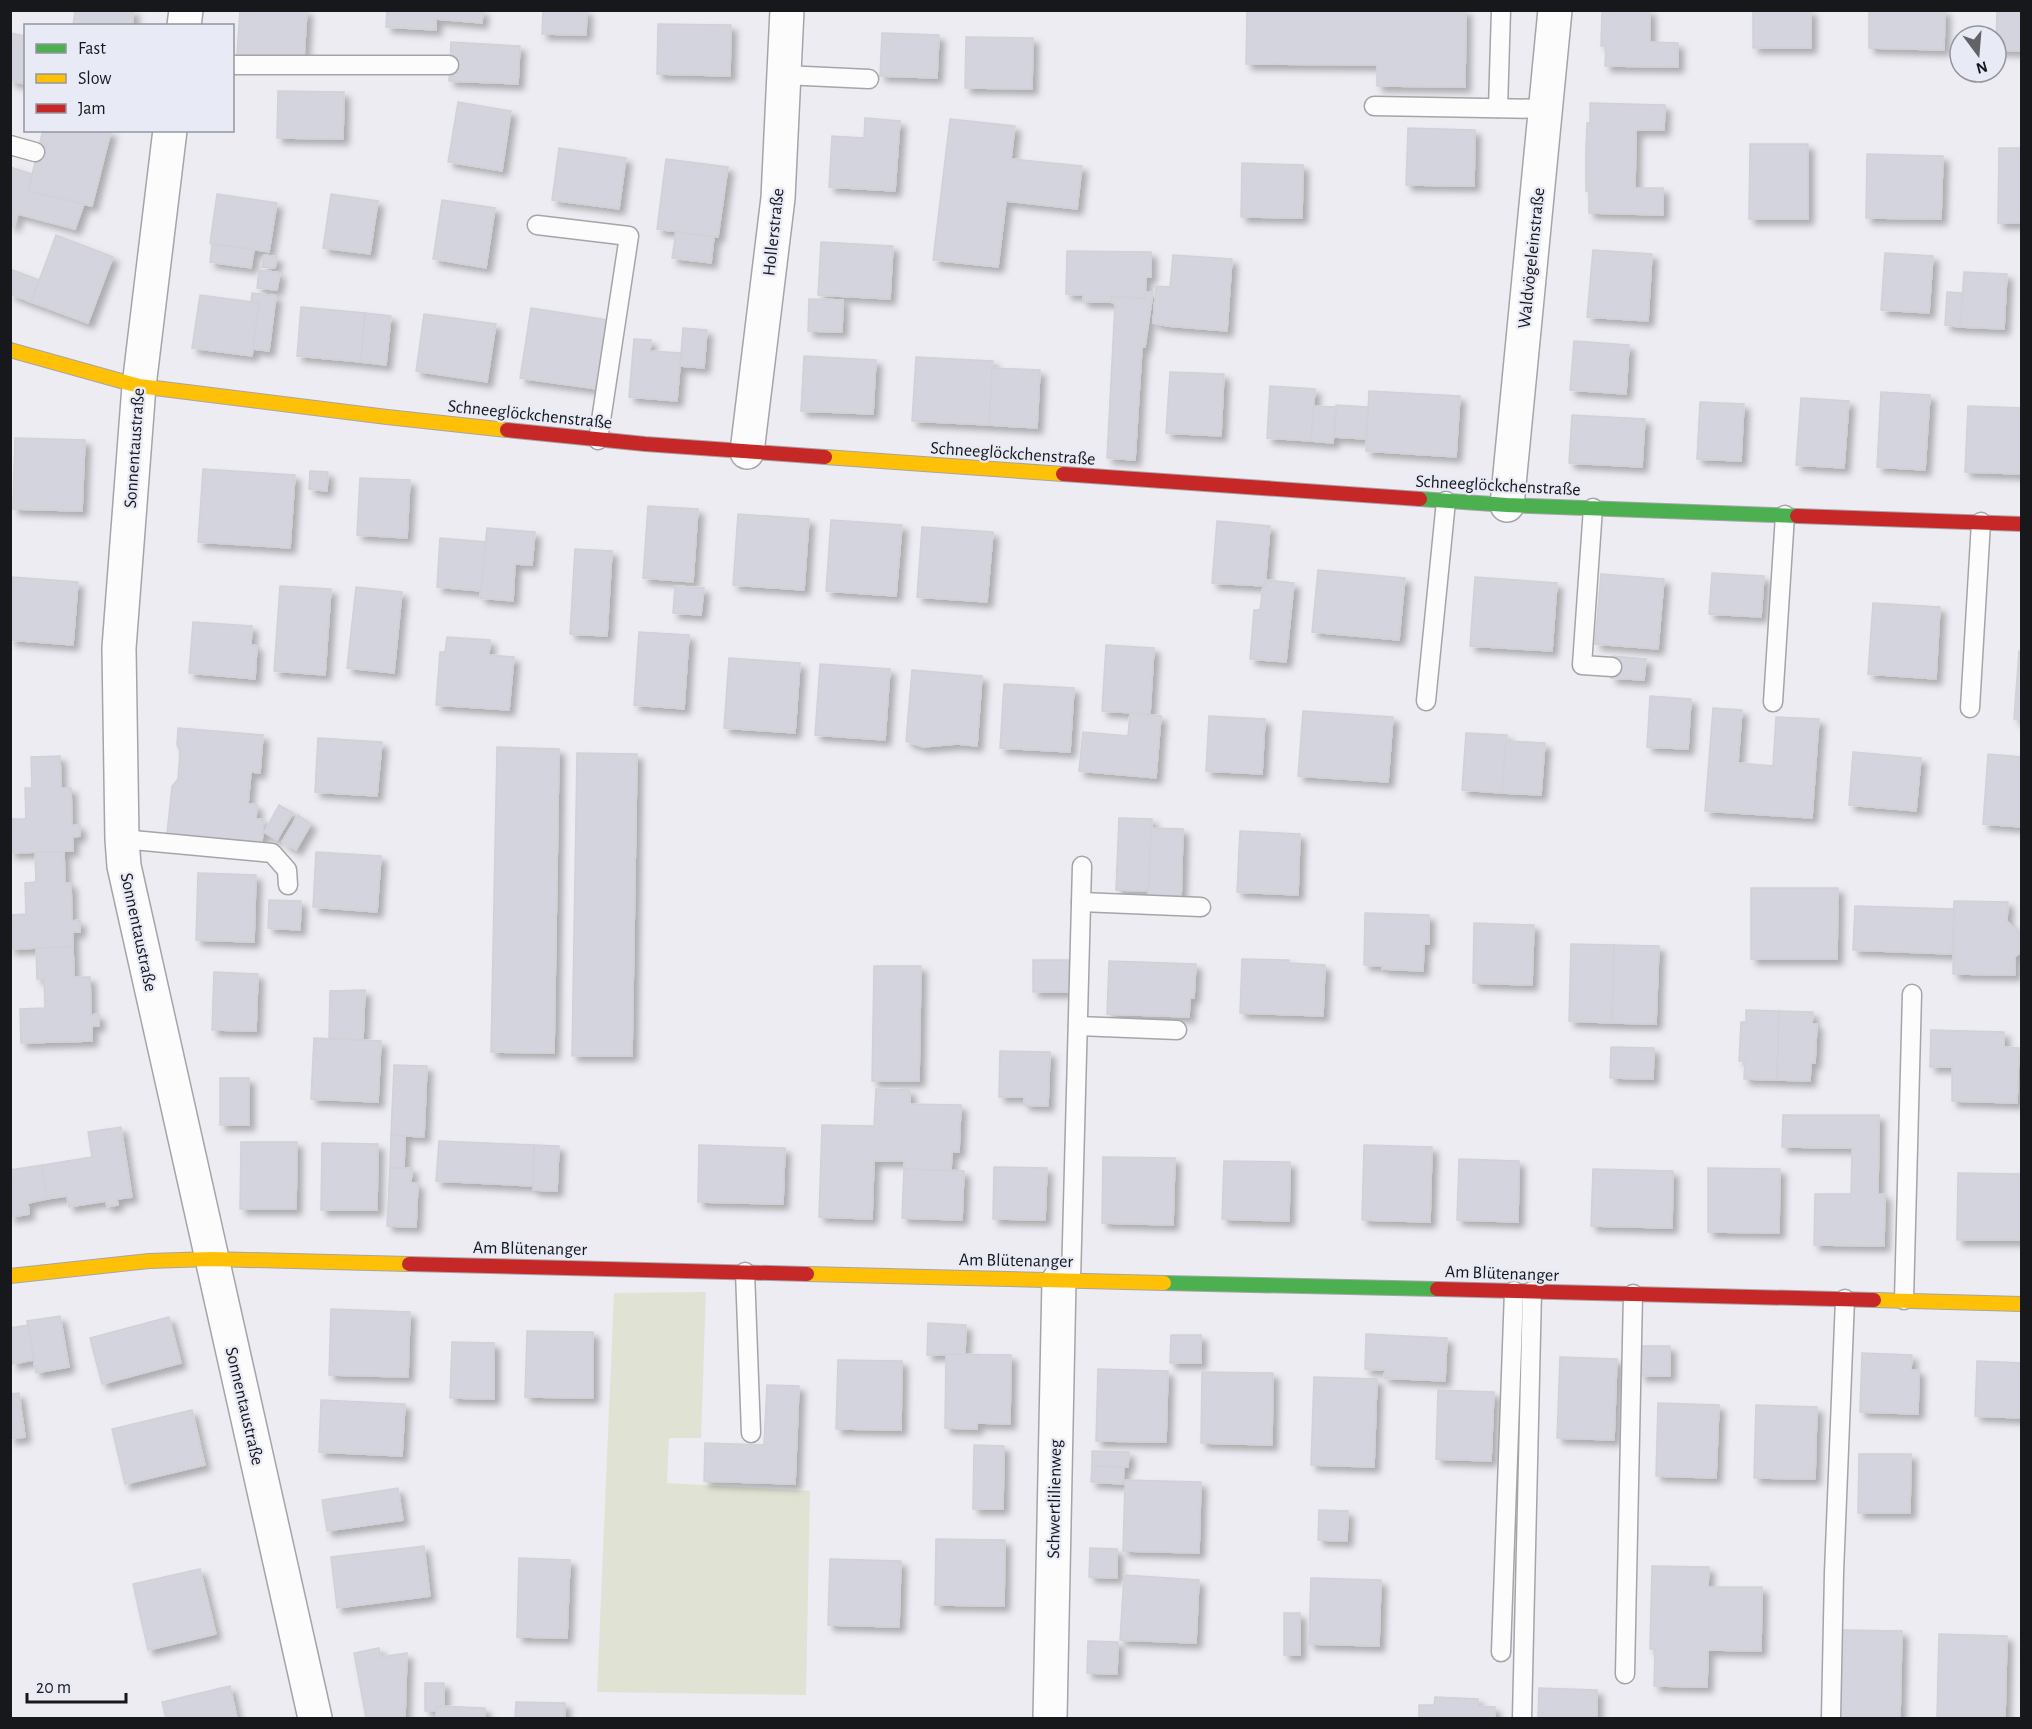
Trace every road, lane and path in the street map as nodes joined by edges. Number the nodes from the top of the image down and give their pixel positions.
1 (787, 10) edge
2 (1501, 10) edge
3 (1556, 10) edge
4 (234, 65) edge
5 (450, 65) dead end
6 (784, 75) junction
7 (869, 79) dead end
8 (1374, 106) dead end
9 (1498, 108) junction
10 (1546, 109) junction
11 (170, 132) edge
12 (10, 145) edge
13 (35, 152) dead end
14 (537, 225) dead end
15 (10, 350) edge
16 (139, 386) junction
17 (598, 440) junction
18 (747, 452) junction
19 (1446, 501) junction
20 (1507, 505) junction
21 (1593, 508) junction
22 (1785, 515) junction
23 (1981, 522) junction
24 (2022, 524) edge
25 (1612, 667) dead end
26 (1426, 701) dead end
27 (1773, 702) dead end
28 (1970, 708) dead end
29 (122, 839) junction
30 (1082, 866) dead end
31 (288, 885) dead end
32 (1081, 902) junction
33 (1201, 907) dead end
34 (1912, 994) dead end
35 (1078, 1026) junction
36 (1177, 1030) dead end
37 (212, 1258) junction
38 (746, 1272) junction
39 (10, 1276) edge
40 (1065, 1280) junction
41 (1523, 1291) junction
42 (1633, 1294) junction
43 (1845, 1299) junction
44 (1904, 1300) junction
45 (2022, 1304) edge
46 (751, 1432) dead end
47 (1501, 1652) dead end
48 (1624, 1674) dead end
49 (315, 1719) edge
50 (1050, 1719) edge
51 (1522, 1719) edge
52 (1831, 1719) edge

1 - 6 street, Hollerstraße
2 - 9 lane
3 - 10 street, Waldvögeleinstraße
4 - 5 lane
6 - 7 lane
6 - 18 street, Hollerstraße
8 - 9 lane
9 - 10 lane
10 - 20 street, Waldvögeleinstraße
11 - 16 street, Sonnentaustraße
12 - 13 lane
14 - 17 lane
15 - 16 street, Schneeglöckchenstraße
16 - 17 street, Schneeglöckchenstraße
16 - 29 street, Sonnentaustraße
17 - 18 street, Schneeglöckchenstraße
18 - 19 street, Schneeglöckchenstraße
19 - 20 street, Schneeglöckchenstraße
19 - 26 lane
20 - 21 street, Schneeglöckchenstraße
21 - 22 street, Schneeglöckchenstraße
21 - 25 lane
22 - 23 street, Schneeglöckchenstraße
22 - 27 lane
23 - 24 street, Schneeglöckchenstraße
23 - 28 lane
29 - 31 lane
29 - 37 street, Sonnentaustraße
30 - 32 lane
32 - 33 lane
32 - 35 lane
34 - 44 lane
35 - 36 lane
35 - 40 lane
37 - 38 street, Am Blütenanger
37 - 39 street, Am Blütenanger
37 - 49 street, Sonnentaustraße
38 - 40 street, Am Blütenanger
38 - 46 lane
40 - 41 street, Am Blütenanger
40 - 50 street, Schwertlilienweg
41 - 42 street, Am Blütenanger
41 - 47 lane
41 - 51 lane
42 - 43 street, Am Blütenanger
42 - 48 lane
43 - 44 street, Am Blütenanger
43 - 52 lane
44 - 45 street, Am Blütenanger

